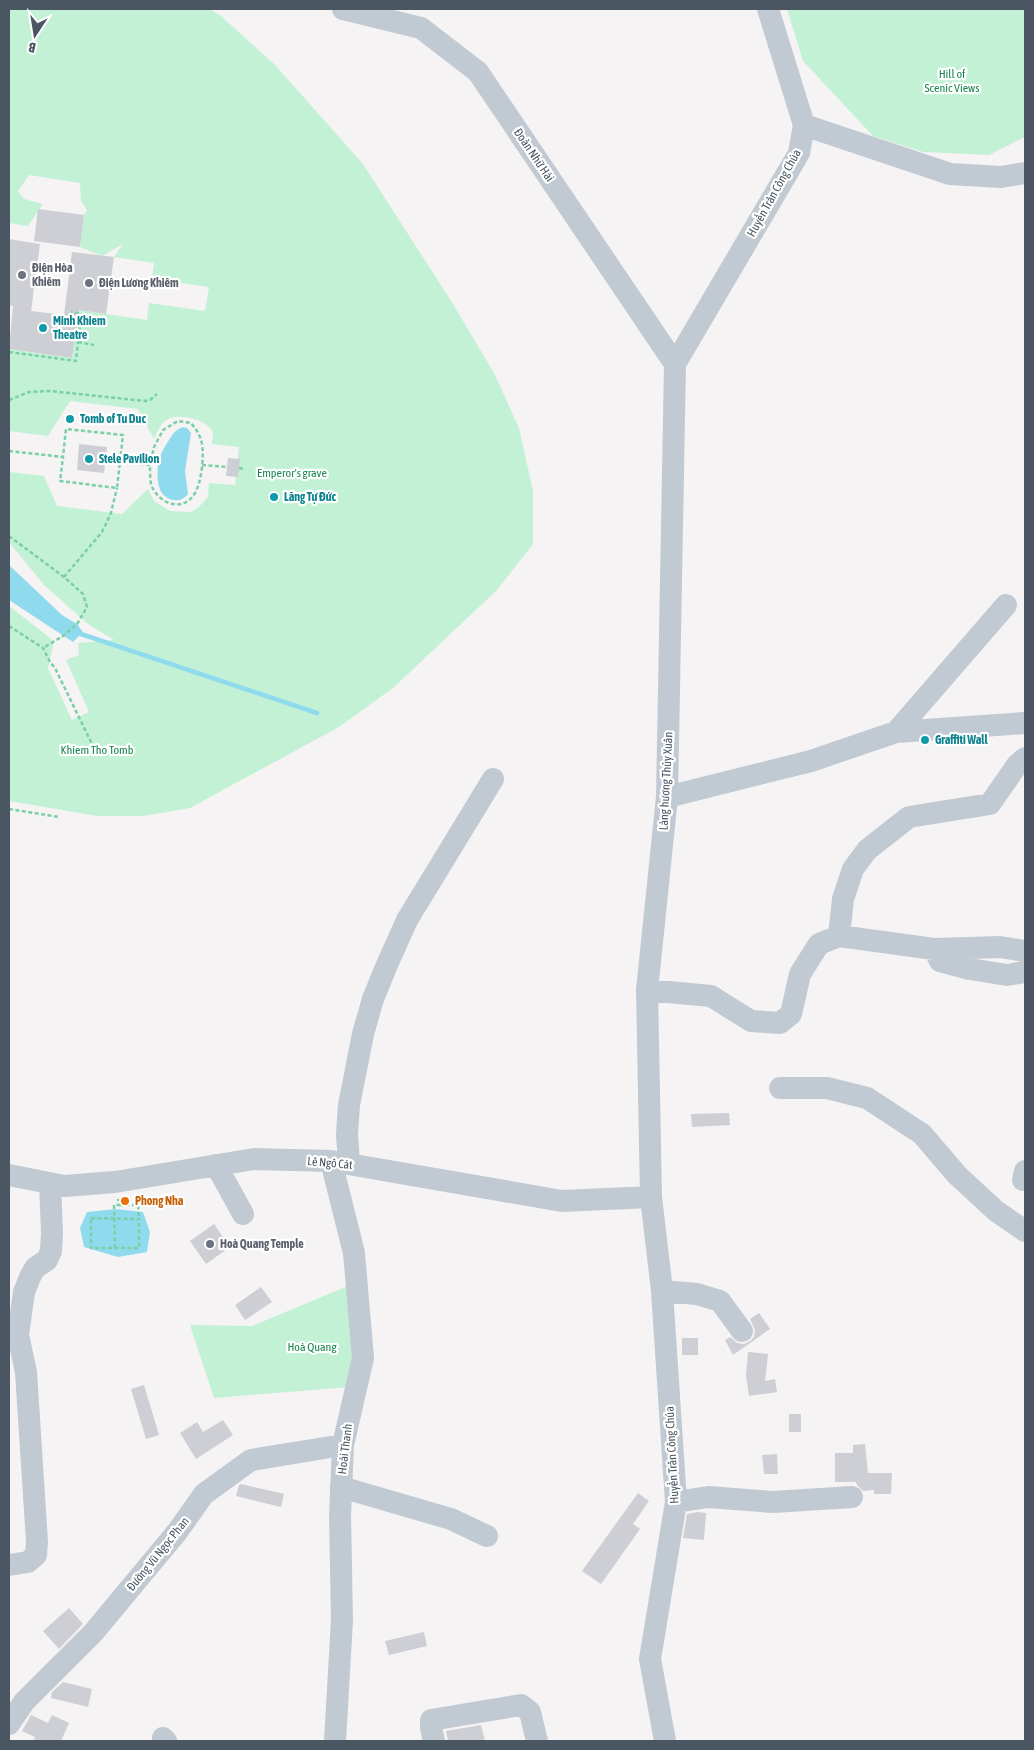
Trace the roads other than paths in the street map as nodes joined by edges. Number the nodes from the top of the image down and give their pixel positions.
1 (343, 9) edge
2 (768, 9) edge
3 (804, 125) junction
4 (1025, 172) edge
5 (675, 364) junction
6 (1006, 605) dead end
7 (1025, 723) edge
8 (896, 732) junction
9 (1025, 758) edge
10 (493, 779) dead end
11 (667, 797) junction
12 (839, 936) junction
13 (934, 949) junction
14 (1025, 950) edge
15 (1025, 972) edge
16 (647, 990) junction
17 (780, 1088) dead end
18 (340, 1162) junction
19 (216, 1165) junction
20 (9, 1175) edge
21 (50, 1183) junction
22 (651, 1197) junction
23 (243, 1214) dead end
24 (1025, 1231) edge
25 (662, 1291) junction
26 (742, 1331) dead end
27 (343, 1445) junction
28 (341, 1487) junction
29 (852, 1497) dead end
30 (676, 1502) junction
31 (487, 1536) dead end
32 (9, 1565) edge
33 (9, 1724) edge
34 (334, 1741) edge
35 (434, 1741) edge
36 (537, 1741) edge
37 (666, 1741) edge

1 - 5 street, Đoàn Nhữ Hài
2 - 3 street, Huyền Trân Công Chúa
3 - 4 street
3 - 5 street, Huyền Trân Công Chúa
5 - 11 street, Làng hương Thủy Xuân
6 - 8 street
7 - 8 street
8 - 11 street
9 - 12 street
10 - 18 street, Hoài Thanh
11 - 16 street, Làng hương Thủy Xuân
12 - 13 street
12 - 16 street
13 - 14 street
13 - 15 street
16 - 22 street, Làng hương Thủy Xuân
17 - 24 street
18 - 19 street, Lê Ngô Cát
18 - 22 street, Lê Ngô Cát
18 - 27 street, Hoài Thanh
19 - 21 street, Lê Ngô Cát
19 - 23 street
20 - 21 street, Lê Ngô Cát
21 - 32 street
22 - 25 street, Huyền Trân Công Chúa
25 - 26 street
25 - 30 street, Huyền Trân Công Chúa
27 - 28 street, Hoài Thanh
27 - 33 street, Đường Vũ Ngọc Phan
28 - 31 street
28 - 34 street, Hoài Thanh
29 - 30 street
30 - 37 street, Huyền Trân Công Chúa
35 - 36 street

